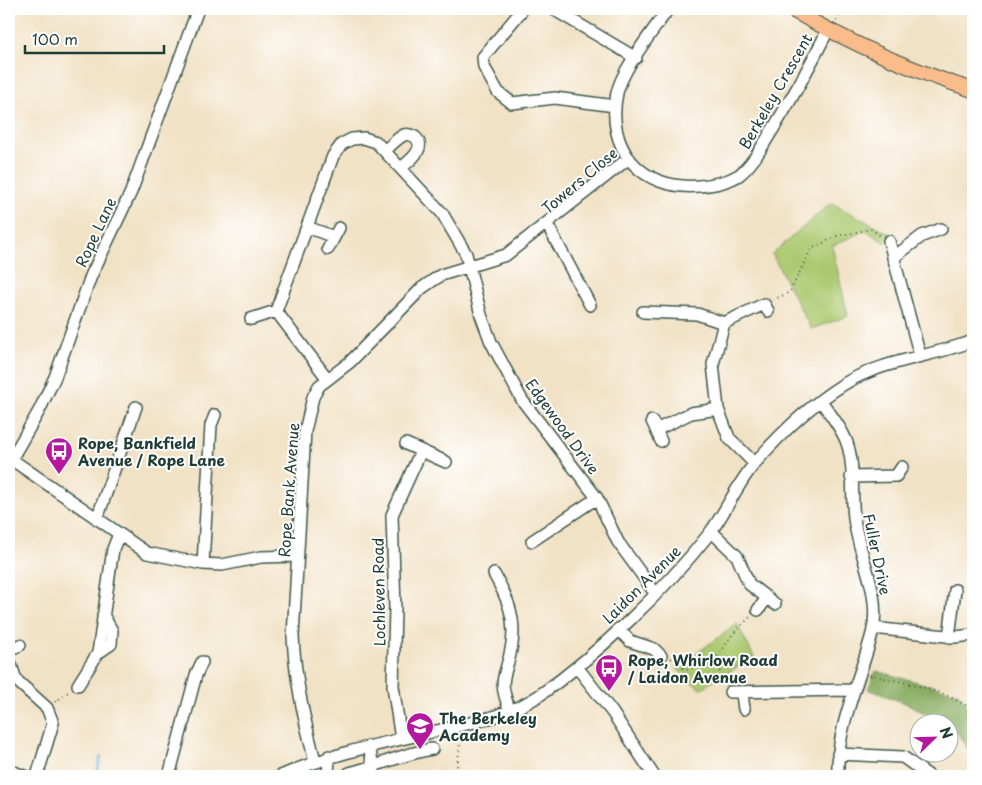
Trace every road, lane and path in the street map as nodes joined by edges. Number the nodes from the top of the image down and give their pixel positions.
1 (198, 9) edge
2 (523, 9) edge
3 (553, 9) edge
4 (668, 9) edge
5 (790, 9) edge
6 (828, 30) junction
7 (636, 58) junction
8 (973, 90) edge
9 (615, 106) junction
10 (385, 150) junction
11 (629, 158) junction
12 (401, 168) junction
13 (547, 224) junction
14 (306, 227) junction
15 (941, 229) dead end
16 (889, 241) joint
17 (328, 249) dead end
18 (894, 258) junction
19 (470, 266) junction
20 (759, 293) dead end
21 (590, 306) dead end
22 (766, 308) junction
23 (276, 310) junction
24 (643, 312) dead end
25 (251, 319) dead end
26 (724, 322) junction
27 (973, 341) edge
28 (920, 356) junction
29 (327, 378) junction
30 (821, 401) junction
31 (136, 407) dead end
32 (718, 409) junction
33 (209, 421) dead end
34 (661, 442) dead end
35 (406, 444) dead end
36 (420, 451) junction
37 (10, 462) edge
38 (446, 462) dead end
39 (755, 464) junction
40 (851, 477) junction
41 (900, 477) dead end
42 (597, 498) junction
43 (97, 519) junction
44 (711, 531) junction
45 (119, 534) junction
46 (532, 541) dead end
47 (298, 556) junction
48 (204, 564) junction
49 (494, 574) dead end
50 (955, 590) dead end
51 (655, 593) junction
52 (758, 610) joint
53 (873, 628) junction
54 (618, 629) junction
55 (973, 636) edge
56 (949, 637) junction
57 (20, 645) dead end
58 (659, 649) joint
59 (9, 650) edge
60 (9, 659) edge
61 (714, 661) junction
62 (202, 662) dead end
63 (577, 667) junction
64 (859, 672) junction
65 (78, 685) joint
66 (852, 690) junction
67 (730, 692) joint
68 (742, 694) junction
69 (47, 708) junction
70 (744, 709) dead end
71 (973, 710) edge
72 (510, 712) junction
73 (462, 725) junction
74 (401, 739) junction
75 (370, 746) junction
76 (432, 749) dead end
77 (838, 754) junction
78 (329, 756) junction
79 (315, 761) junction
80 (973, 768) edge
81 (9, 770) edge
82 (374, 772) edge
83 (350, 773) dead end
84 (24, 776) edge
85 (37, 776) edge
86 (169, 776) edge
87 (281, 776) edge
88 (328, 776) edge
89 (456, 776) edge
90 (654, 776) edge
91 (838, 776) edge
92 (929, 776) edge
93 (961, 776) edge

1 - 37 street, Rope Lane
2 - 9 street
3 - 7 street
4 - 7 street, Berkeley Crescent
5 - 6 main road
6 - 8 main road
6 - 11 street, Berkeley Crescent
7 - 9 street, Berkeley Crescent
9 - 11 street, Berkeley Crescent
10 - 12 street, Edgewood Drive
10 - 12 street
10 - 14 street, Edgewood Drive
11 - 13 street, Towers Close
12 - 19 street, Edgewood Drive
13 - 19 street, Rope Bank Avenue
13 - 21 street, Towers Close
14 - 17 street
14 - 23 street
15 - 18 street
16 - 18 street
16 - 22 path
18 - 28 street
19 - 29 street, Rope Bank Avenue
19 - 42 street, Edgewood Drive
20 - 22 street
22 - 26 street
23 - 25 street
23 - 29 street
24 - 26 street
26 - 32 street
27 - 28 street, Laidon Avenue
28 - 30 street, Laidon Avenue
29 - 47 street, Rope Bank Avenue
30 - 39 street, Laidon Avenue
30 - 40 street, Fuller Drive
31 - 43 street
32 - 34 street
32 - 39 street
33 - 48 street
35 - 36 street
36 - 38 street
36 - 74 street, Lochleven Road
37 - 43 street
39 - 44 street, Laidon Avenue
40 - 41 street
40 - 53 street, Fuller Drive
42 - 46 street
42 - 51 street, Edgewood Drive
43 - 45 street
44 - 51 street, Laidon Avenue
44 - 52 street
45 - 48 street
45 - 65 street
47 - 48 street
47 - 79 street, Rope Bank Avenue
49 - 72 street
50 - 56 street
51 - 54 street, Laidon Avenue
52 - 61 path
53 - 56 street
53 - 64 street, Fuller Drive
54 - 58 street
54 - 63 street, Laidon Avenue
55 - 56 street
57 - 59 street
58 - 61 path
60 - 69 street
61 - 67 path
62 - 86 street
63 - 72 street, Laidon Avenue
63 - 90 street
64 - 66 street, Fuller Drive
64 - 71 path
65 - 69 path
66 - 68 street
66 - 77 street, Fuller Drive
67 - 68 street
68 - 70 street
69 - 85 street
72 - 73 street, Laidon Avenue
73 - 74 street, Laidon Avenue
73 - 89 path
74 - 75 street, Laidon Avenue
75 - 78 street, Laidon Avenue
75 - 82 street
76 - 82 street
77 - 91 street, Fuller Drive
77 - 92 street
78 - 79 street, Laidon Avenue
78 - 88 street
79 - 87 street, Laidon Avenue
80 - 93 path
81 - 84 street
82 - 83 street

